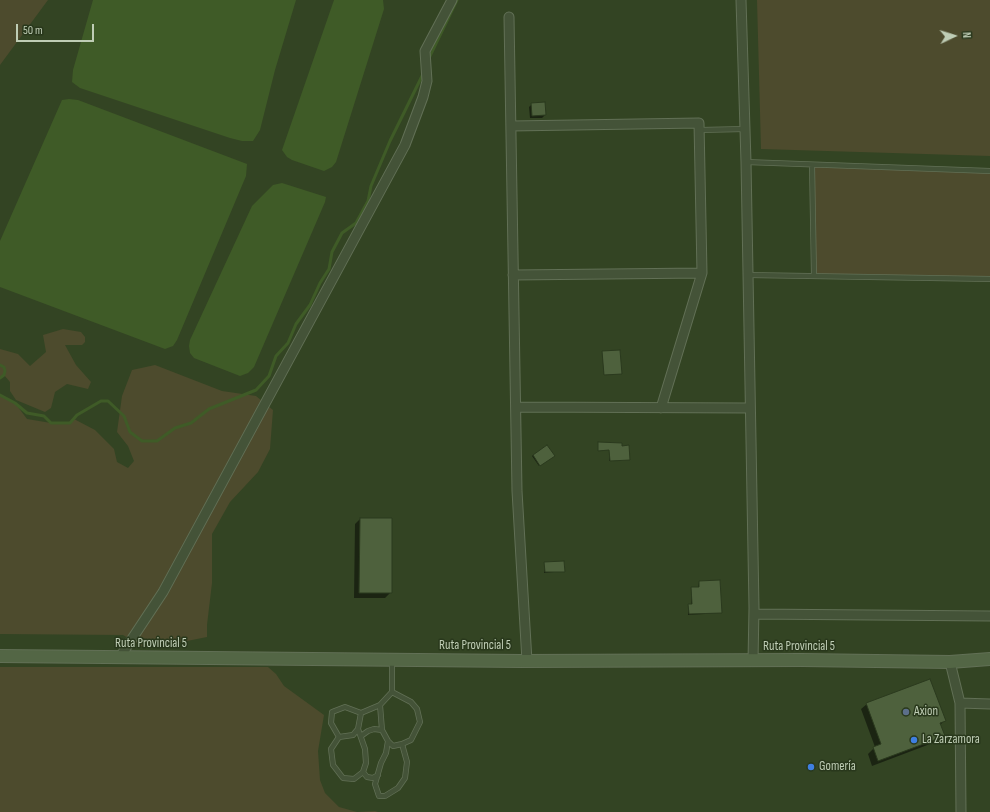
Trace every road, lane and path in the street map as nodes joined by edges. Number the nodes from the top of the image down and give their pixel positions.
1 (452, 0) edge
2 (741, 0) edge
3 (509, 17) dead end
4 (511, 126) junction
5 (745, 129) junction
6 (700, 130) junction
7 (746, 162) junction
8 (812, 165) junction
9 (990, 171) edge
10 (702, 273) junction
11 (514, 275) junction
12 (748, 275) junction
13 (814, 276) junction
14 (990, 279) edge
15 (516, 407) junction
16 (661, 408) junction
17 (750, 408) junction
18 (754, 614) junction
19 (990, 616) edge
20 (0, 656) edge
21 (120, 657) junction
22 (990, 659) edge
23 (392, 660) junction
24 (524, 661) junction
25 (753, 661) junction
26 (950, 662) junction
27 (990, 667) edge
28 (392, 692) junction
29 (960, 703) junction
30 (990, 704) edge
31 (380, 705) junction
32 (361, 712) junction
33 (358, 729) junction
34 (382, 730) junction
35 (361, 736) junction
36 (339, 737) junction
37 (388, 742) junction
38 (402, 744) junction
39 (363, 772) junction
40 (378, 775) junction
41 (961, 812) edge

1 - 21 street
2 - 5 street
3 - 4 street
4 - 6 street
4 - 11 street
5 - 6 lane
5 - 7 street
6 - 10 street
7 - 8 lane
7 - 12 street
8 - 9 lane
8 - 13 lane
10 - 11 street
10 - 16 street
11 - 15 street
12 - 13 lane
12 - 17 street
13 - 14 lane
15 - 16 street
15 - 24 street
16 - 17 street
17 - 18 street
18 - 19 street
18 - 25 street
20 - 21 main road, Ruta Provincial 5
21 - 23 main road, Ruta Provincial 5
22 - 26 main road
23 - 24 main road, Ruta Provincial 5
23 - 28 lane
24 - 25 main road, Ruta Provincial 5
25 - 26 main road, Ruta Provincial 5
26 - 27 main road
26 - 29 street
28 - 31 lane
28 - 38 lane
29 - 30 street
29 - 41 street
31 - 32 lane
31 - 34 lane
32 - 33 lane
32 - 36 lane
33 - 35 lane
33 - 36 lane
34 - 35 lane
34 - 37 lane
35 - 39 lane
36 - 39 lane
37 - 38 lane
37 - 40 lane
38 - 40 lane
39 - 40 lane

